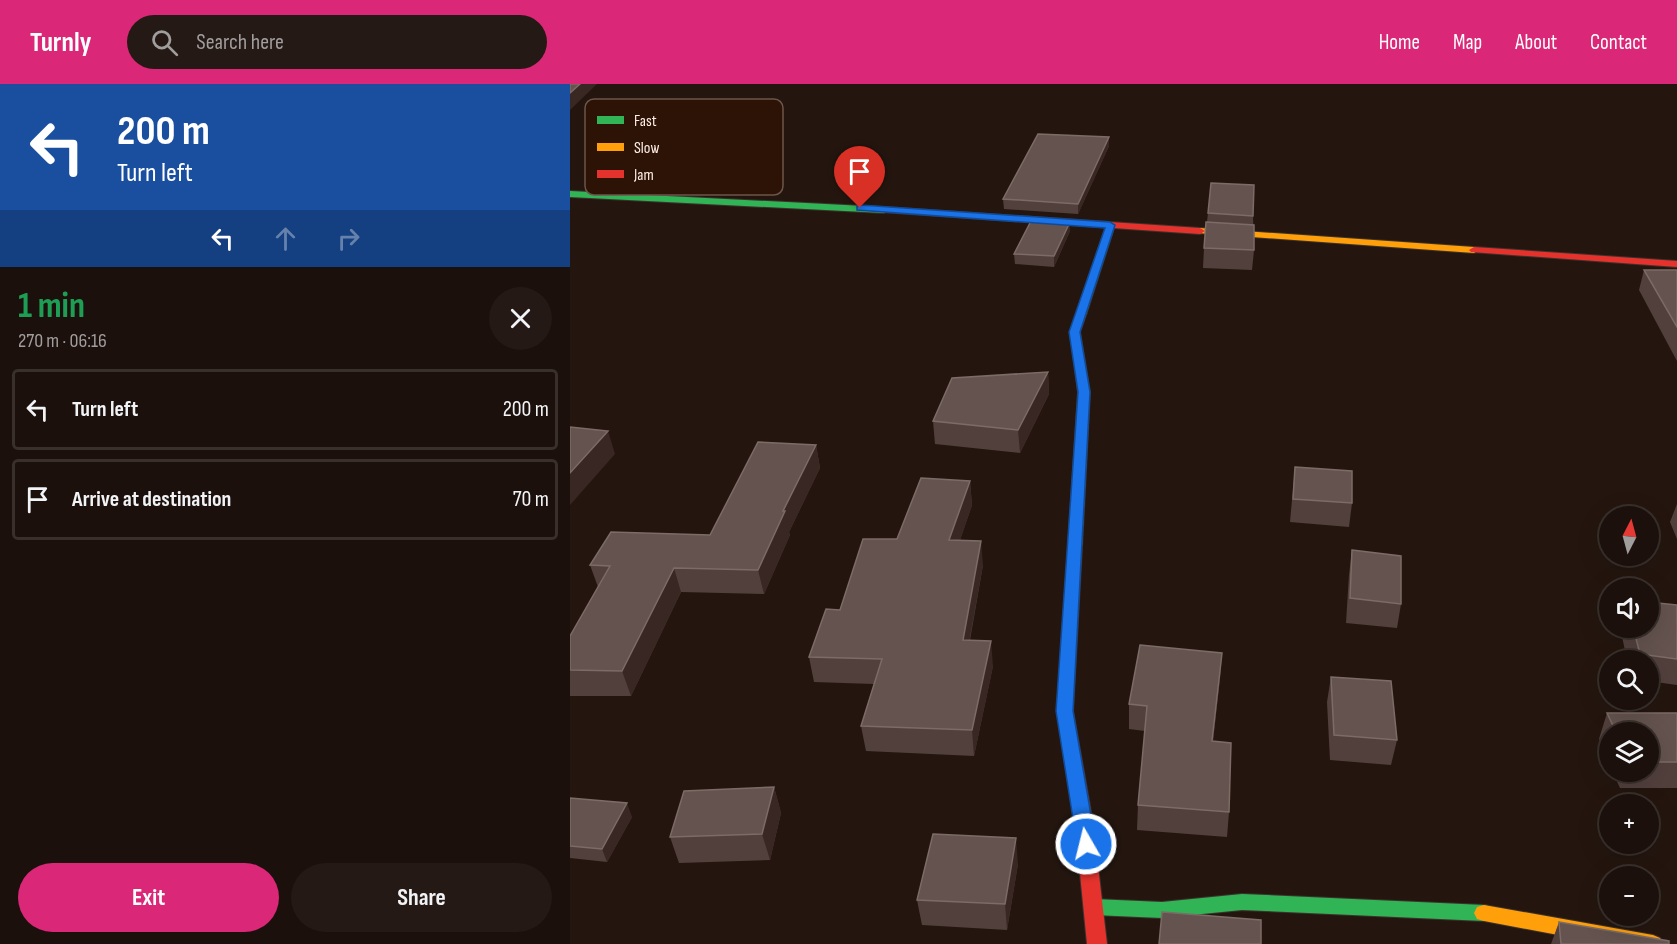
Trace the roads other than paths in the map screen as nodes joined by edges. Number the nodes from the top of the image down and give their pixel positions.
1 (570, 194) edge
2 (585, 195) edge
3 (591, 195) edge
4 (1110, 225) junction
5 (1677, 264) edge
6 (1094, 907) junction
7 (1097, 944) edge
8 (1653, 944) edge

1 - 2 street
3 - 4 street
4 - 5 street
4 - 6 street
6 - 7 street
6 - 8 street

